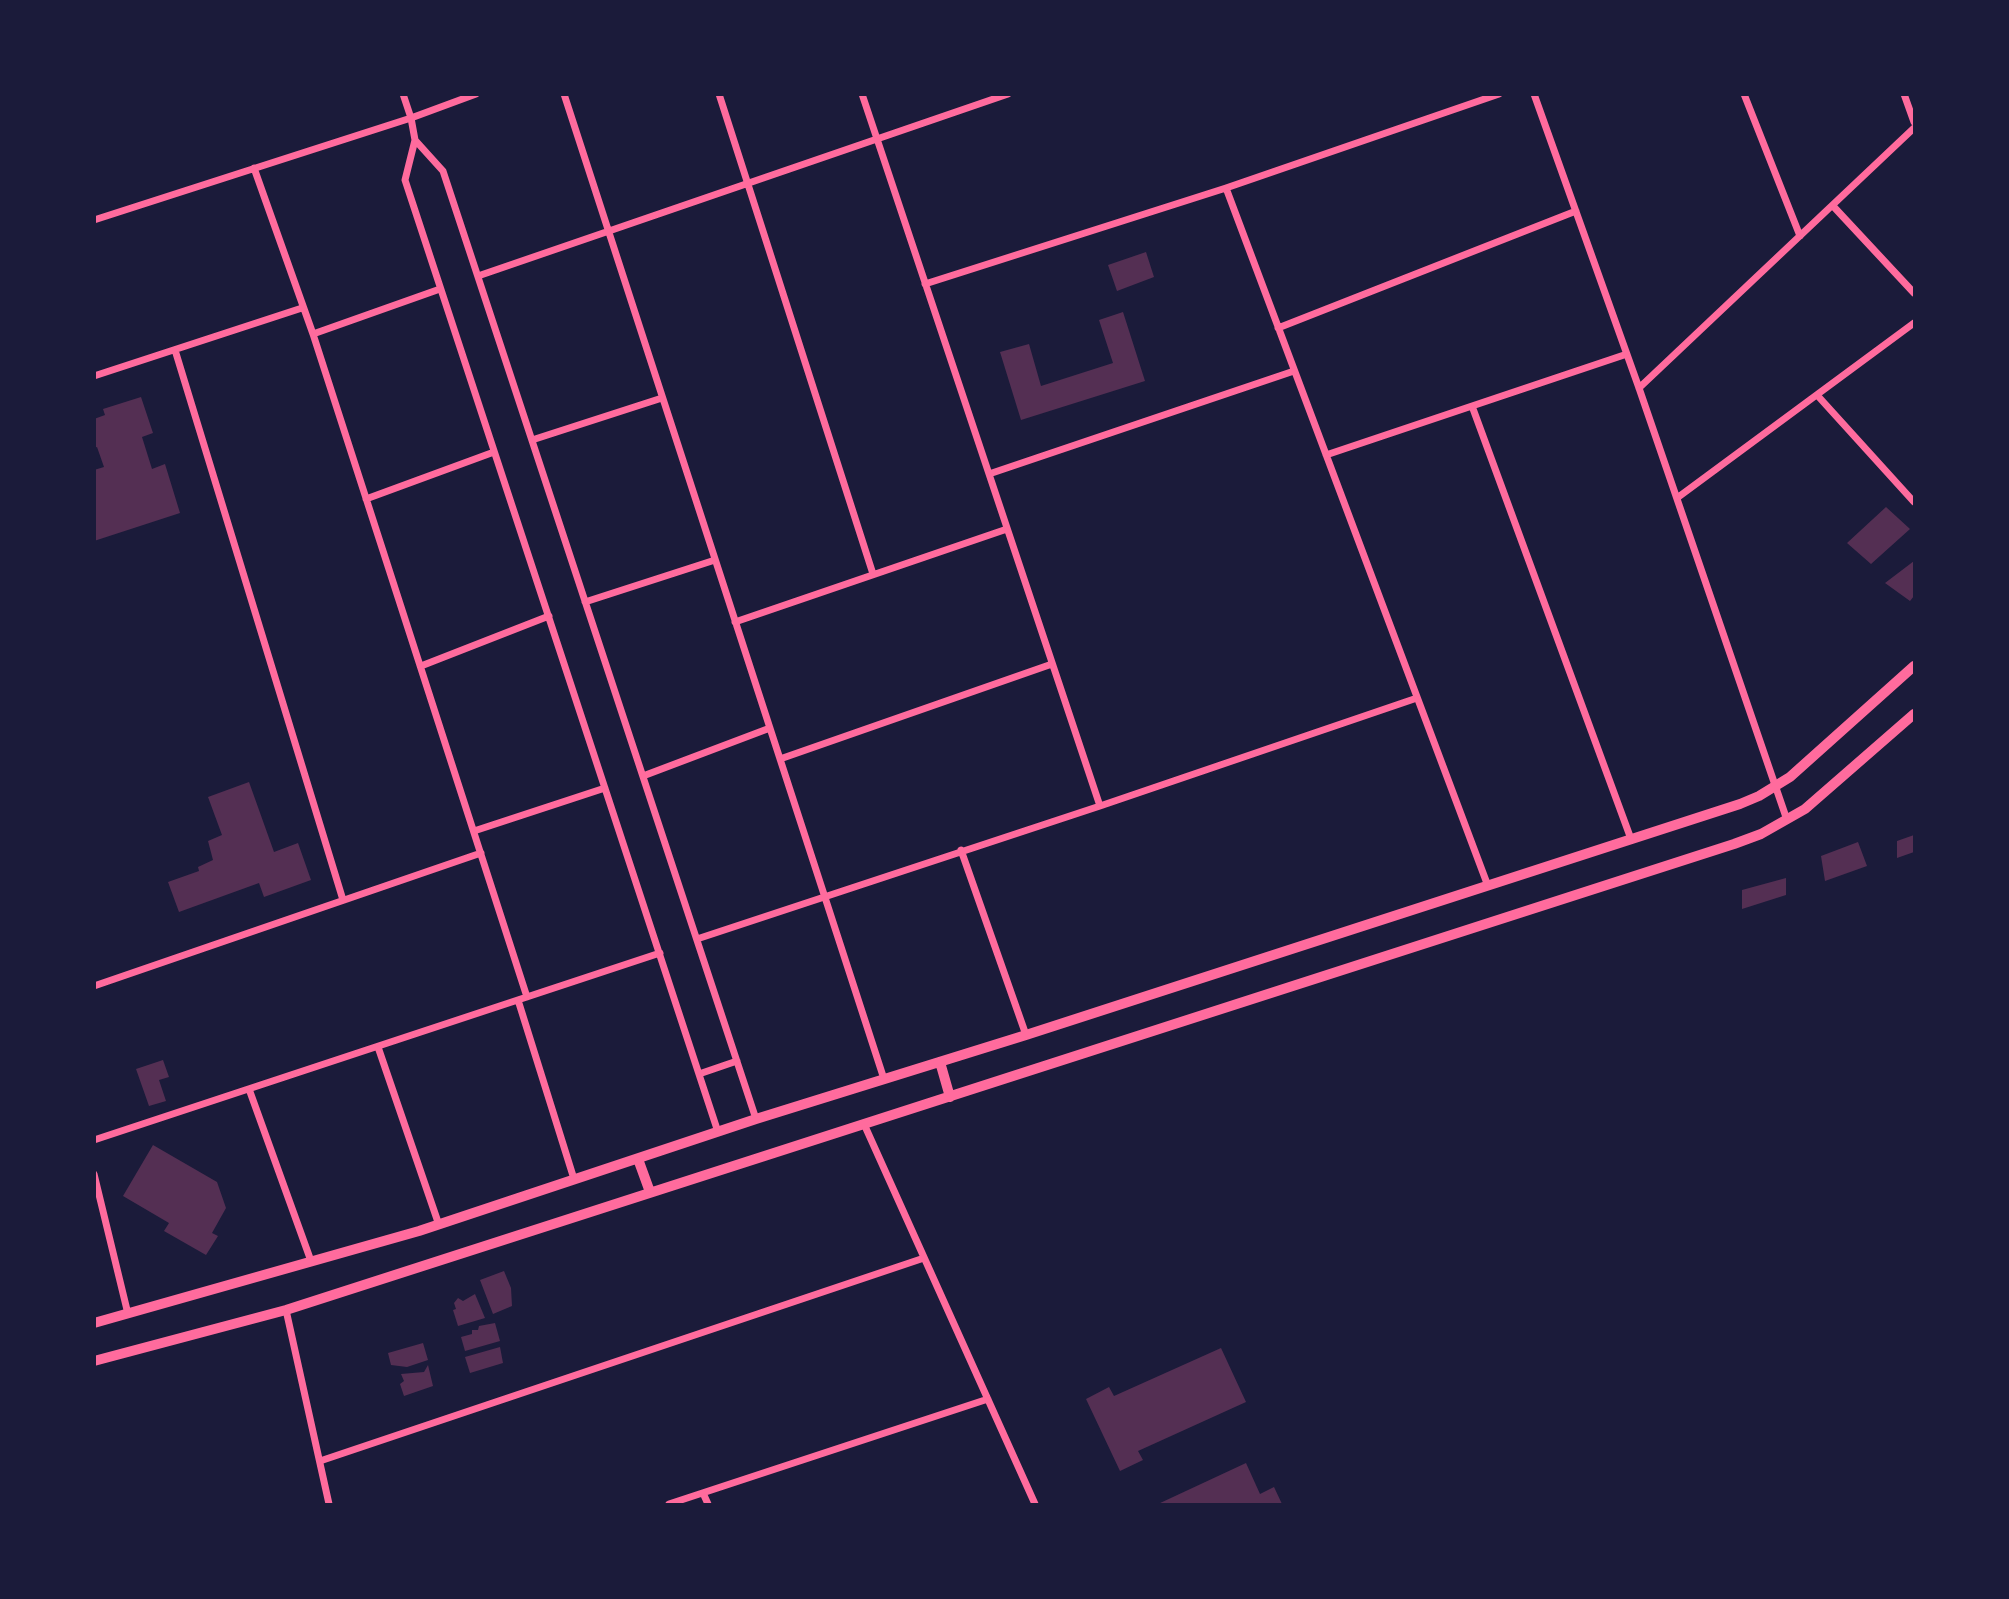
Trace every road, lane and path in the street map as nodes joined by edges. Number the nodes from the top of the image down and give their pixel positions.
1 (403, 94) edge
2 (477, 94) edge
3 (564, 94) edge
4 (719, 94) edge
5 (862, 94) edge
6 (1499, 94) edge
7 (1534, 94) edge
8 (1744, 94) edge
9 (1903, 94) edge
10 (1006, 95) edge
11 (411, 118) junction
12 (1914, 122) edge
13 (1914, 128) edge
14 (876, 139) junction
15 (415, 140) junction
16 (254, 167) junction
17 (748, 183) junction
18 (1226, 188) junction
19 (1833, 206) junction
20 (1576, 211) junction
21 (94, 220) edge
22 (608, 231) junction
23 (1800, 236) junction
24 (478, 276) junction
25 (925, 284) junction
26 (440, 289) junction
27 (1914, 293) edge
28 (302, 309) junction
29 (1914, 323) edge
30 (1278, 328) junction
31 (313, 334) junction
32 (175, 350) junction
33 (1627, 354) junction
34 (1294, 371) junction
35 (94, 376) edge
36 (1639, 388) junction
37 (1817, 395) junction
38 (662, 398) junction
39 (1472, 406) junction
40 (532, 440) junction
41 (494, 452) junction
42 (1326, 455) junction
43 (989, 474) junction
44 (1677, 498) junction
45 (366, 499) junction
46 (1914, 502) edge
47 (1007, 528) junction
48 (715, 560) junction
49 (873, 574) junction
50 (585, 602) junction
51 (549, 616) junction
52 (735, 622) junction
53 (1052, 664) junction
54 (421, 666) junction
55 (1914, 666) edge
56 (1417, 698) junction
57 (1914, 714) edge
58 (770, 728) junction
59 (780, 759) junction
60 (643, 776) junction
61 (1777, 786) junction
62 (605, 788) junction
63 (1100, 806) junction
64 (1787, 820) junction
65 (474, 831) junction
66 (1631, 839) junction
67 (961, 850) junction
68 (481, 853) junction
69 (1488, 886) junction
70 (824, 896) junction
71 (343, 900) junction
72 (696, 939) junction
73 (660, 953) junction
74 (94, 986) edge
75 (522, 999) junction
76 (1026, 1035) junction
77 (378, 1047) junction
78 (737, 1061) junction
79 (940, 1062) junction
80 (699, 1073) junction
81 (884, 1079) junction
82 (249, 1089) junction
83 (950, 1097) junction
84 (756, 1119) junction
85 (864, 1124) junction
86 (718, 1132) junction
87 (94, 1140) edge
88 (638, 1159) junction
89 (94, 1174) edge
90 (574, 1179) junction
91 (650, 1192) junction
92 (439, 1225) junction
93 (924, 1258) junction
94 (311, 1261) junction
95 (286, 1310) junction
96 (128, 1314) junction
97 (94, 1322) edge
98 (94, 1361) edge
99 (988, 1399) junction
100 (320, 1461) junction
101 (703, 1493) junction
102 (329, 1504) edge
103 (669, 1504) edge
104 (708, 1504) edge
105 (1035, 1504) edge

1 - 11 street
2 - 11 street
3 - 22 street
4 - 17 street
5 - 14 street
6 - 18 street
7 - 20 street
8 - 23 street
9 - 12 street
10 - 14 street
11 - 15 street
11 - 16 street
13 - 19 street
14 - 17 street
14 - 25 street
15 - 24 street
15 - 26 street
16 - 21 street
16 - 28 street
17 - 22 street
17 - 49 street
18 - 25 street
18 - 30 street
19 - 23 street
19 - 27 street
20 - 30 street
20 - 33 street
22 - 24 street
22 - 38 street
23 - 36 street
24 - 40 street
25 - 43 street
26 - 31 street
26 - 41 street
28 - 31 street
28 - 32 street
29 - 37 street
30 - 34 street
31 - 45 street
32 - 35 street
32 - 71 street
33 - 36 street
33 - 39 street
34 - 42 street
34 - 43 street
36 - 44 street
37 - 44 street
37 - 46 street
38 - 40 street
38 - 48 street
39 - 42 street
39 - 66 street
40 - 50 street
41 - 45 street
41 - 51 street
42 - 56 street
43 - 47 street
44 - 61 street
45 - 54 street
47 - 49 street
47 - 53 street
48 - 50 street
48 - 52 street
49 - 52 street
50 - 60 street
51 - 54 street
51 - 62 street
52 - 58 street
53 - 59 street
53 - 63 street
54 - 65 street
55 - 61 street
56 - 63 street
56 - 69 street
57 - 64 street
58 - 59 street
58 - 60 street
59 - 70 street
60 - 72 street
61 - 64 street
61 - 66 street
62 - 65 street
62 - 73 street
63 - 67 street
64 - 83 street
65 - 68 street
66 - 69 street
67 - 70 street
67 - 76 street
68 - 71 street
68 - 75 street
69 - 76 street
70 - 72 street
70 - 81 street
71 - 74 street
72 - 78 street
73 - 75 street
73 - 80 street
75 - 77 street
75 - 90 street
76 - 79 street
77 - 82 street
77 - 92 street
78 - 80 street
78 - 84 street
79 - 81 street
79 - 83 street
80 - 86 street
81 - 84 street
82 - 87 street
82 - 94 street
83 - 85 street
84 - 86 street
85 - 91 street
85 - 93 street
86 - 88 street
88 - 90 street
88 - 91 street
89 - 96 street
90 - 92 street
91 - 95 street
92 - 94 street
93 - 99 street
93 - 100 street
94 - 96 street
95 - 98 street
95 - 100 street
96 - 97 street
99 - 101 street
99 - 105 street
100 - 102 street
101 - 103 street
101 - 104 street

